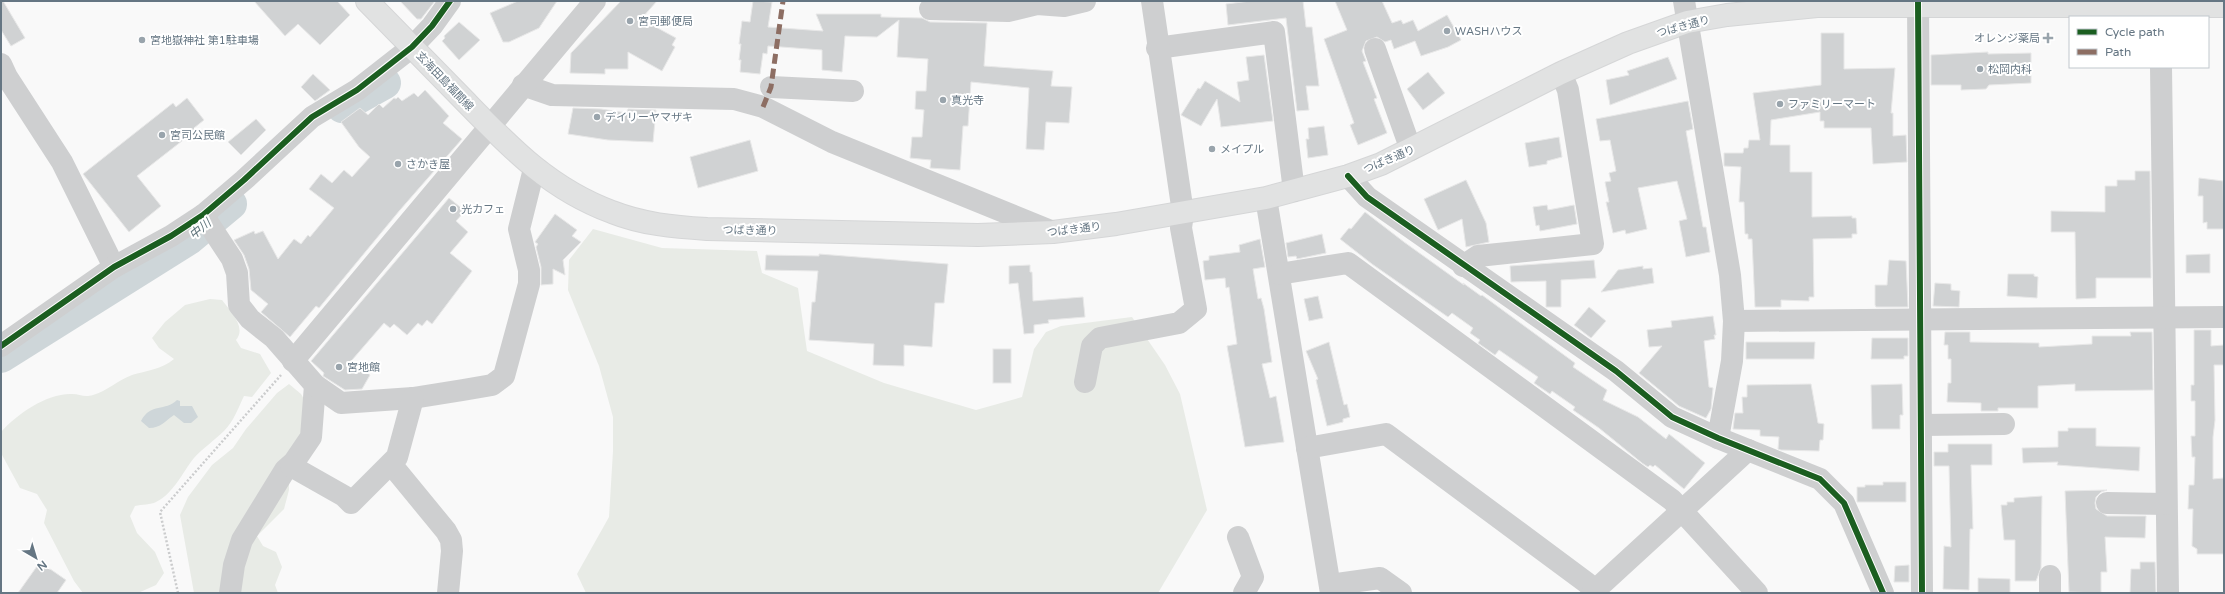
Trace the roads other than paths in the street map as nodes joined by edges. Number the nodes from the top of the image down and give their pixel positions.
1 (367, 1) edge
2 (450, 1) edge
3 (594, 1) edge
4 (1085, 1) edge
5 (1152, 1) edge
6 (1684, 1) edge
7 (1918, 4) edge
8 (2224, 6) edge
9 (2160, 8) edge
10 (930, 9) dead end
11 (1687, 22) junction
12 (412, 47) junction
13 (1157, 48) junction
14 (1375, 49) dead end
15 (1, 64) edge
16 (2161, 68) edge
17 (1561, 73) junction
18 (523, 86) junction
19 (853, 91) dead end
20 (767, 97) junction
21 (490, 127) junction
22 (1411, 150) junction
23 (534, 169) junction
24 (1348, 176) junction
25 (1294, 191) junction
26 (1266, 198) junction
27 (1183, 213) junction
28 (203, 214) junction
29 (1053, 232) junction
30 (1463, 266) junction
31 (114, 267) junction
32 (1279, 274) junction
33 (2224, 317) edge
34 (2164, 318) junction
35 (1921, 319) junction
36 (1734, 321) junction
37 (1, 346) edge
38 (293, 361) junction
39 (1084, 382) dead end
40 (315, 384) junction
41 (413, 398) junction
42 (2004, 424) dead end
43 (1922, 425) junction
44 (1718, 438) junction
45 (1307, 448) junction
46 (1748, 450) junction
47 (391, 464) junction
48 (291, 466) junction
49 (2107, 503) dead end
50 (2166, 504) junction
51 (1681, 510) junction
52 (1238, 537) dead end
53 (1330, 589) edge
54 (1594, 592) edge
55 (230, 593) edge
56 (448, 593) edge
57 (1244, 593) edge
58 (1400, 593) edge
59 (1758, 593) edge
60 (1883, 593) edge
61 (1922, 593) edge
62 (2168, 593) edge

1 - 12 main road, 玄海田島福間線
2 - 12 street
3 - 18 street
4 - 10 street
5 - 13 street
6 - 11 street
7 - 9 main road, つばき通り
7 - 11 main road, つばき通り
7 - 35 street
8 - 9 main road, つばき通り
11 - 17 main road, つばき通り
11 - 36 street
12 - 21 main road, 玄海田島福間線
12 - 28 street
13 - 25 street
13 - 27 street
14 - 22 street
15 - 31 street
16 - 34 street
17 - 22 main road, つばき通り
17 - 30 street
18 - 20 street
18 - 21 street
19 - 20 street
20 - 29 street
21 - 23 main road, つばき通り
21 - 38 street
22 - 24 main road, つばき通り
23 - 29 main road, つばき通り
23 - 41 street
24 - 25 main road, つばき通り
24 - 30 street
25 - 26 main road, つばき通り
26 - 27 main road, つばき通り
26 - 32 street
27 - 29 main road, つばき通り
27 - 39 street
28 - 31 street
28 - 38 street
30 - 44 street
31 - 37 street
32 - 45 street
32 - 51 street
33 - 34 street
34 - 35 street
34 - 50 street
35 - 36 street
35 - 43 street
36 - 44 street
38 - 40 street
40 - 41 street
40 - 48 street
41 - 47 street
42 - 43 street
43 - 61 street
44 - 46 street
45 - 53 street
45 - 54 street
46 - 51 street
46 - 60 street
47 - 48 street
47 - 56 street
48 - 55 street
49 - 50 street
50 - 62 street
51 - 54 street
51 - 59 street
52 - 57 street
53 - 58 street

